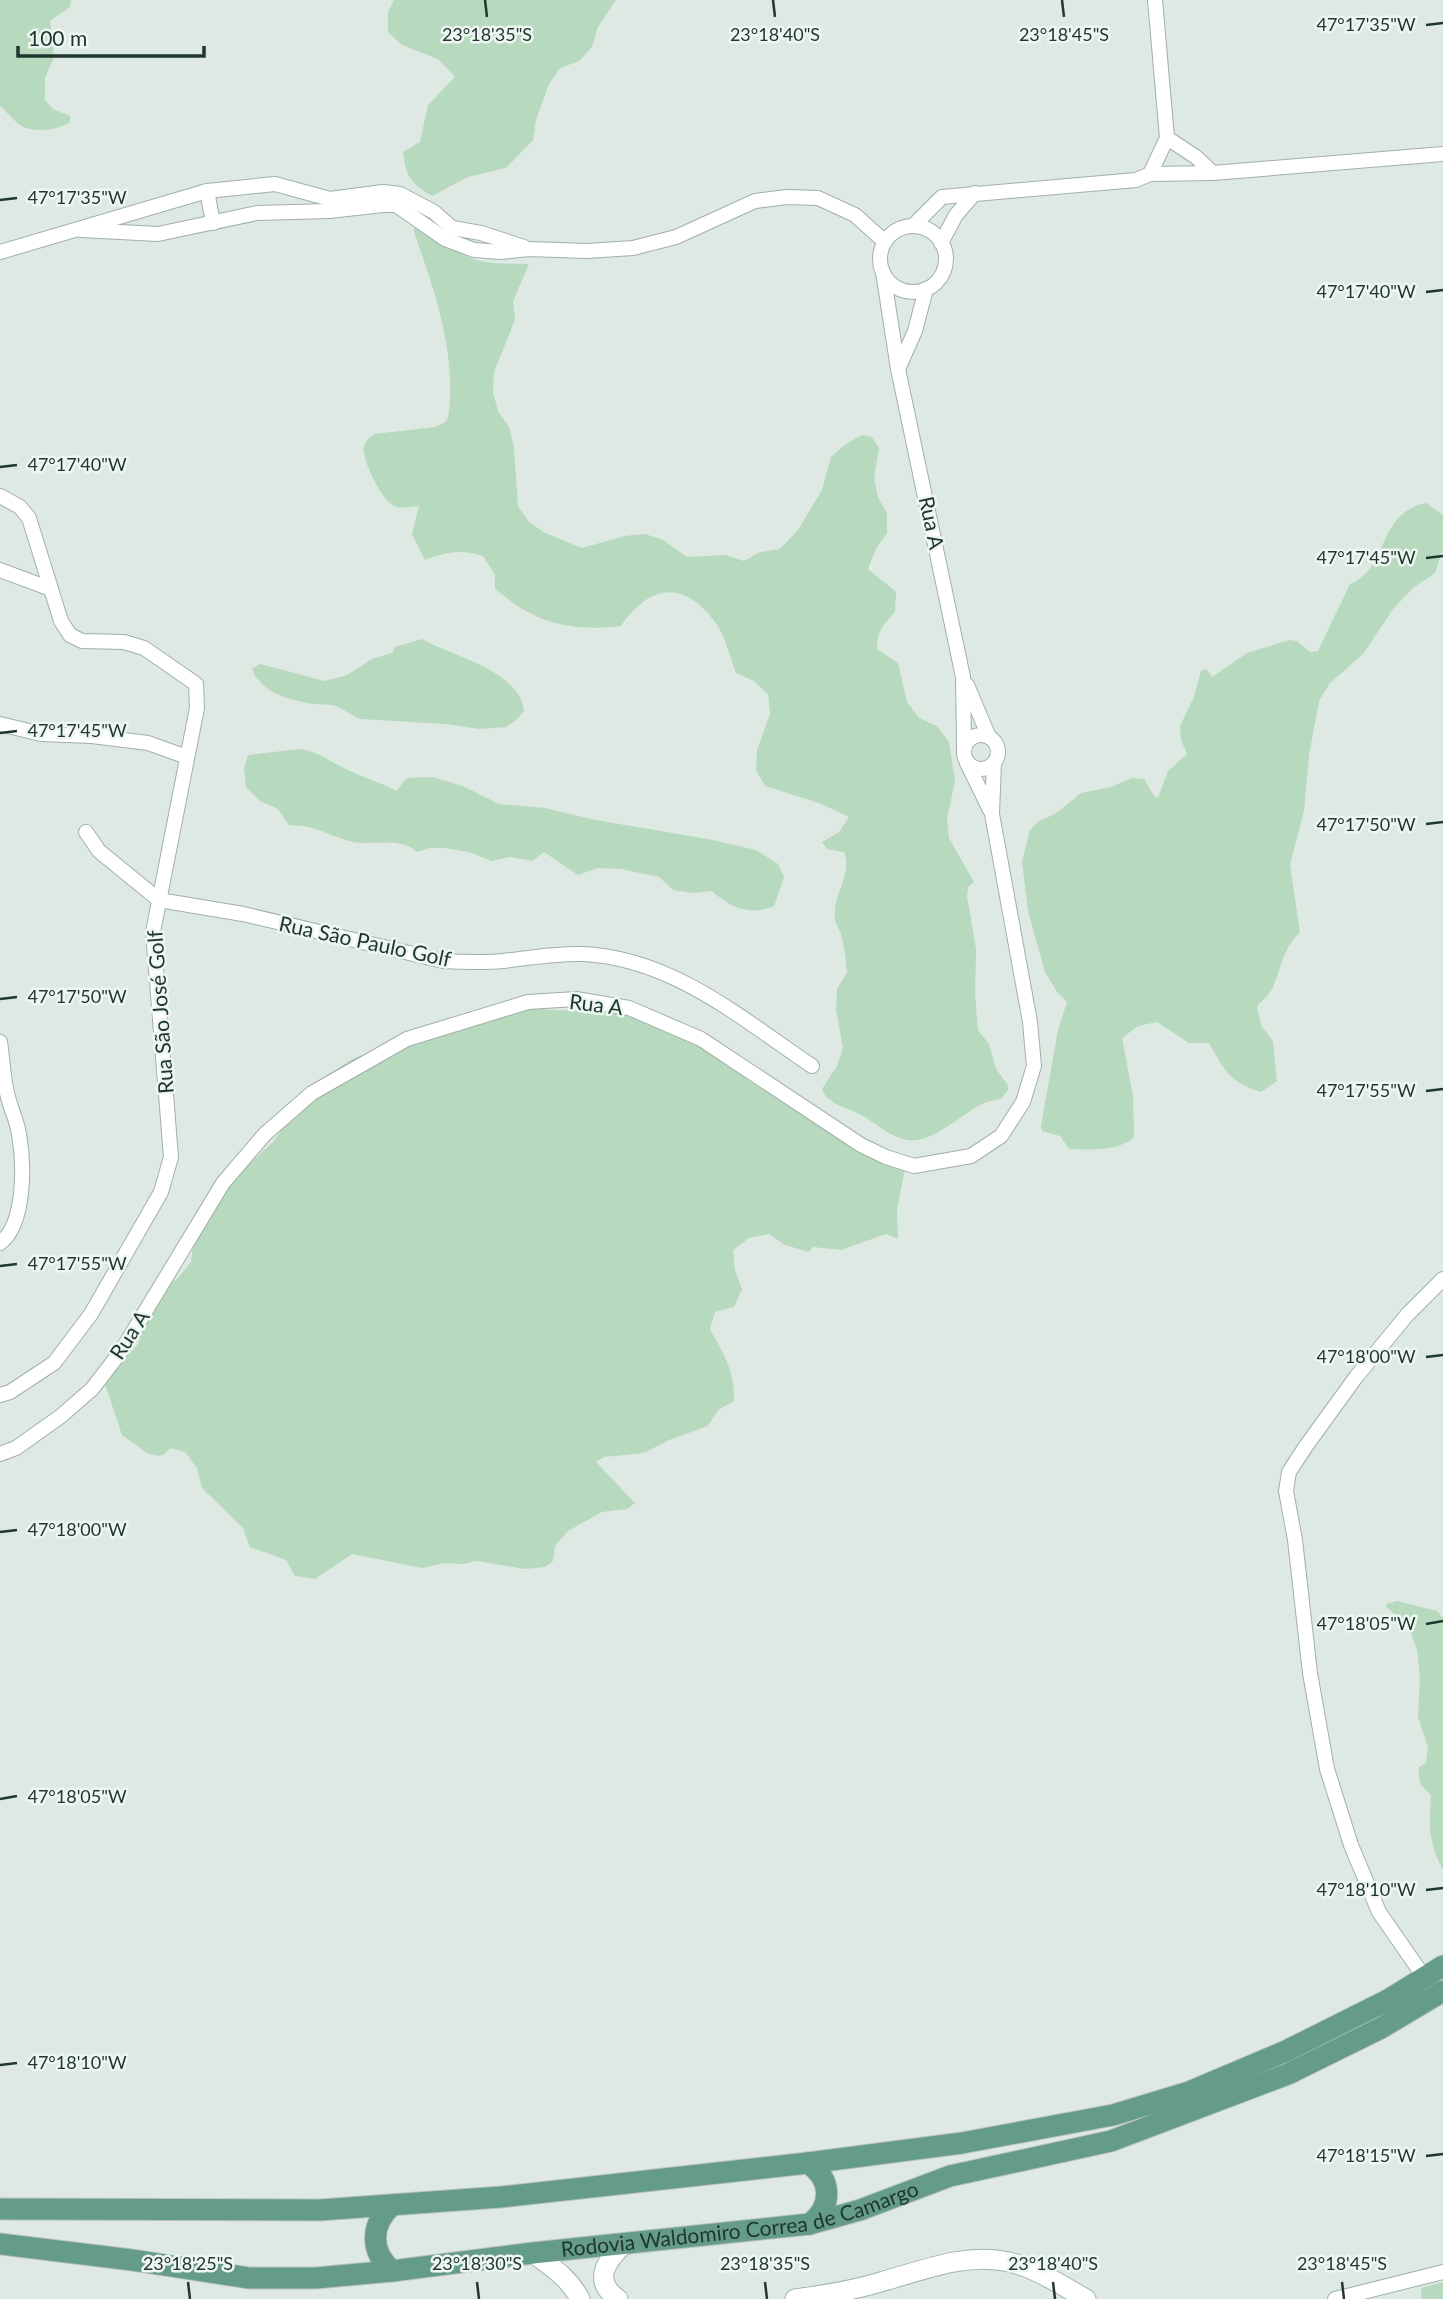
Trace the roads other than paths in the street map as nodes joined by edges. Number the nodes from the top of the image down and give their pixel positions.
1 (1155, 0) edge
2 (1167, 138) junction
3 (1443, 154) edge
4 (1213, 173) junction
5 (1150, 174) junction
6 (206, 191) junction
7 (975, 193) junction
8 (213, 223) junction
9 (913, 226) junction
10 (81, 230) junction
11 (885, 242) junction
12 (941, 243) junction
13 (529, 249) junction
14 (0, 253) edge
15 (883, 272) junction
16 (926, 289) junction
17 (898, 369) junction
18 (0, 496) edge
19 (0, 570) edge
20 (51, 592) junction
21 (963, 677) junction
22 (0, 724) edge
23 (989, 737) junction
24 (964, 746) junction
25 (187, 757) junction
26 (967, 763) junction
27 (994, 763) junction
28 (992, 814) junction
29 (86, 832) dead end
30 (159, 900) junction
31 (0, 1042) edge
32 (812, 1066) dead end
33 (0, 1243) edge
34 (1443, 1279) edge
35 (0, 1395) edge
36 (0, 1454) edge
37 (1443, 1966) edge
38 (1424, 1977) junction
39 (1443, 1992) edge
40 (808, 2163) junction
41 (392, 2205) junction
42 (0, 2209) edge
43 (810, 2224) junction
44 (625, 2243) junction
45 (0, 2244) edge
46 (533, 2253) junction
47 (392, 2271) junction
48 (1443, 2272) edge
49 (580, 2299) edge
50 (618, 2299) edge
51 (795, 2299) edge
52 (1086, 2299) edge
53 (1335, 2299) edge

1 - 2 street
2 - 4 street
2 - 5 street
3 - 4 street
4 - 5 street
5 - 7 street
6 - 8 street
6 - 10 street
6 - 13 street
7 - 9 street
7 - 12 street
8 - 10 street
8 - 13 street
9 - 11 street
9 - 12 street
10 - 14 street
11 - 13 street
11 - 15 street
12 - 16 street
15 - 16 street
15 - 17 street, Rua A
16 - 17 street
17 - 21 street, Rua A
18 - 20 street
19 - 20 street
20 - 25 street, Rua São José Golf
21 - 23 street, Rua A
21 - 24 street, Rua A
22 - 25 street
23 - 24 street
23 - 27 street, Rua A
24 - 26 street, Rua A
25 - 30 street, Rua São José Golf
26 - 27 street
26 - 28 street, Rua A
27 - 28 street, Rua A
28 - 36 street, Rua A
29 - 30 street, Rua São Paulo Golf
30 - 32 street, Rua São Paulo Golf
30 - 35 street, Rua São José Golf
31 - 33 street
34 - 38 street
37 - 38 main road, Rodovia Waldomiro Correa de Camargo
38 - 40 main road, Rodovia Waldomiro Correa de Camargo
39 - 43 main road, Rodovia Waldomiro Correa de Camargo
40 - 41 main road, Rodovia Waldomiro Correa de Camargo
40 - 43 main road
41 - 42 main road, Rodovia Waldomiro Correa de Camargo
41 - 47 main road
43 - 44 main road, Rodovia Waldomiro Correa de Camargo
44 - 46 main road, Rodovia Waldomiro Correa de Camargo
44 - 50 street
45 - 47 main road, Rodovia Waldomiro Correa de Camargo
46 - 47 main road, Rodovia Waldomiro Correa de Camargo
46 - 49 street
48 - 53 street
51 - 52 street

